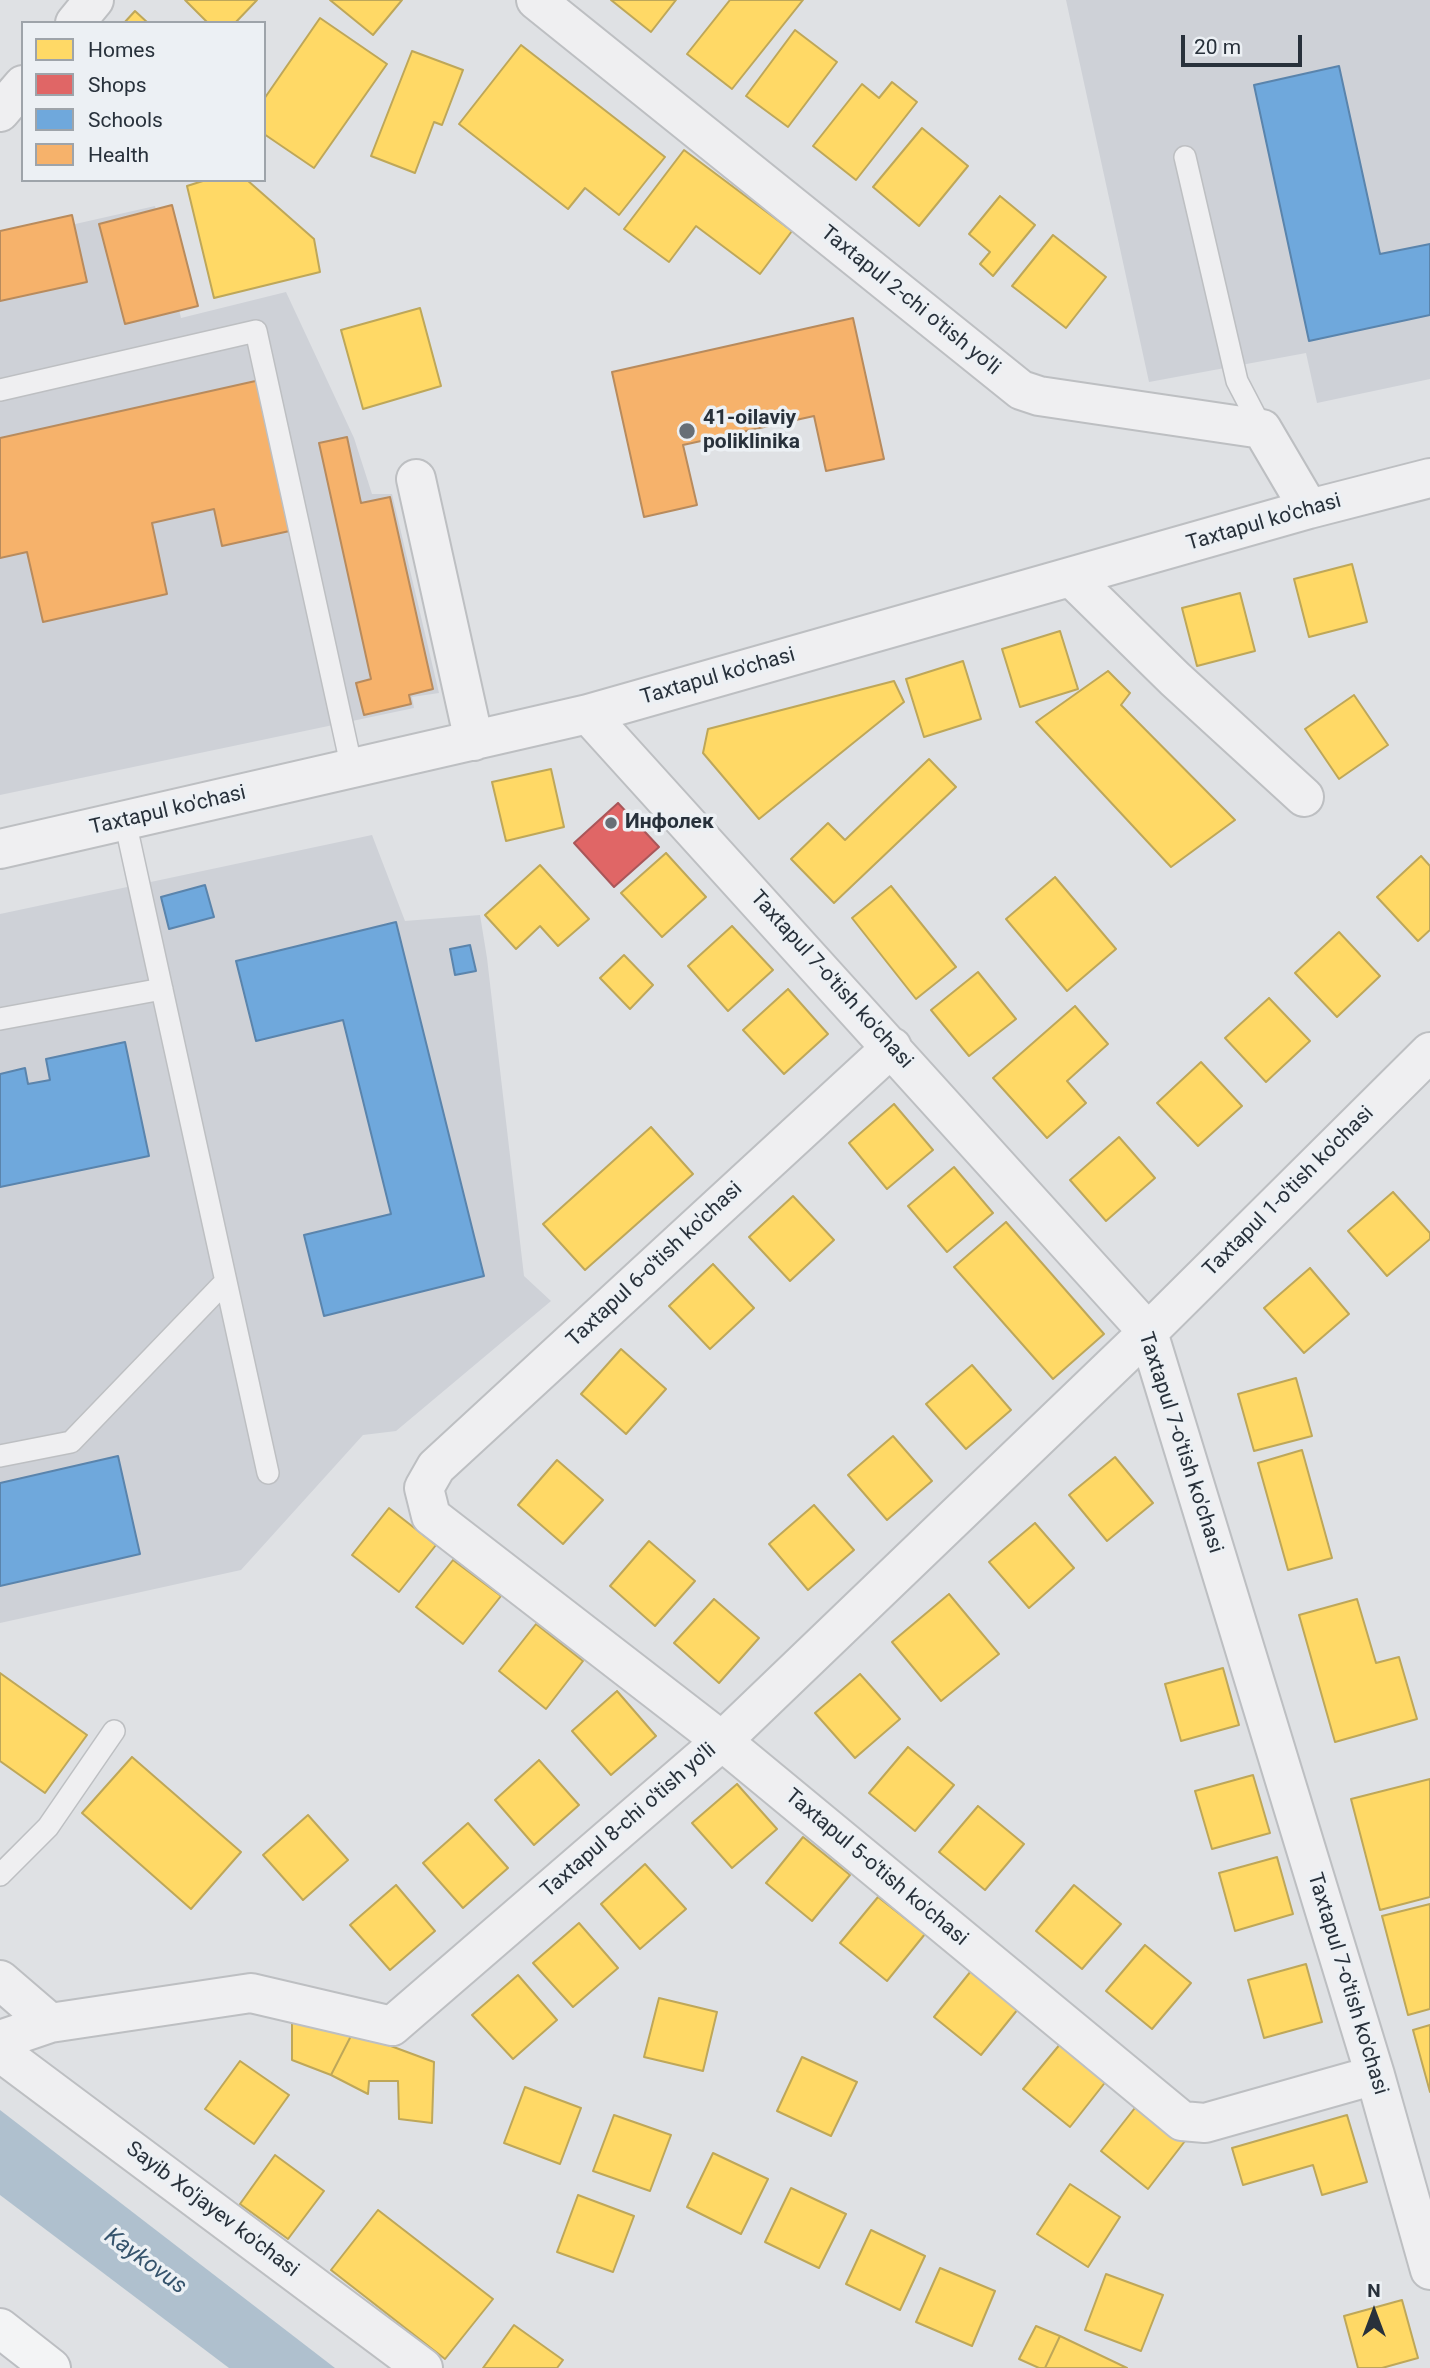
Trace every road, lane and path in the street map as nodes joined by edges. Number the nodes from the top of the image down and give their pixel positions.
1 (94, 0) edge
2 (536, 0) edge
3 (77, 21) edge
4 (21, 87) edge
5 (0, 112) edge
6 (1185, 157) dead end
7 (0, 390) edge
8 (1262, 429) junction
9 (1430, 478) edge
10 (416, 479) dead end
11 (1308, 509) junction
12 (1071, 577) junction
13 (588, 714) junction
14 (474, 741) junction
15 (352, 769) junction
16 (1304, 797) dead end
17 (125, 821) junction
18 (0, 849) edge
19 (162, 989) junction
20 (0, 1019) edge
21 (892, 1047) junction
22 (1430, 1052) edge
23 (226, 1281) junction
24 (1148, 1332) junction
25 (0, 1455) edge
26 (268, 1473) dead end
27 (424, 1488) joint
28 (114, 1731) dead end
29 (722, 1741) junction
30 (0, 1875) edge
31 (0, 1980) edge
32 (50, 2023) junction
33 (0, 2040) edge
34 (0, 2052) edge
35 (1375, 2075) junction
36 (1430, 2270) edge
37 (0, 2328) edge
38 (51, 2368) edge
39 (423, 2368) edge

1 - 3 street
2 - 8 street, Taxtapul 2-chi o'tish yo'li
4 - 5 street
6 - 8 lane
7 - 15 lane
8 - 11 street
9 - 11 street, Taxtapul ko'chasi
10 - 14 street
11 - 12 street, Taxtapul ko'chasi
12 - 13 street, Taxtapul ko'chasi
12 - 16 street
13 - 14 street, Taxtapul ko'chasi
13 - 21 street, Taxtapul 7-o'tish ko'chasi
14 - 15 street, Taxtapul ko'chasi
15 - 17 street, Taxtapul ko'chasi
17 - 18 street, Taxtapul ko'chasi
17 - 19 lane
19 - 20 lane
19 - 23 lane
21 - 24 street, Taxtapul 7-o'tish ko'chasi
21 - 27 street, Taxtapul 6-o'tish ko'chasi
22 - 24 street, Taxtapul 1-o'tish ko'chasi
23 - 25 lane
23 - 26 lane
24 - 29 street, Taxtapul 8-chi o'tish yo'li
24 - 35 street, Taxtapul 7-o'tish ko'chasi
27 - 29 street, Taxtapul 5-o'tish ko'chasi
28 - 30 lane
29 - 32 street, Taxtapul 8-chi o'tish yo'li
29 - 35 street, Taxtapul 5-o'tish ko'chasi
31 - 32 street
32 - 33 street, Taxtapul 8-chi o'tish yo'li
34 - 39 street, Sayib Xo'jayev ko'chasi
35 - 36 street, Taxtapul 7-o'tish ko'chasi
37 - 38 main road

